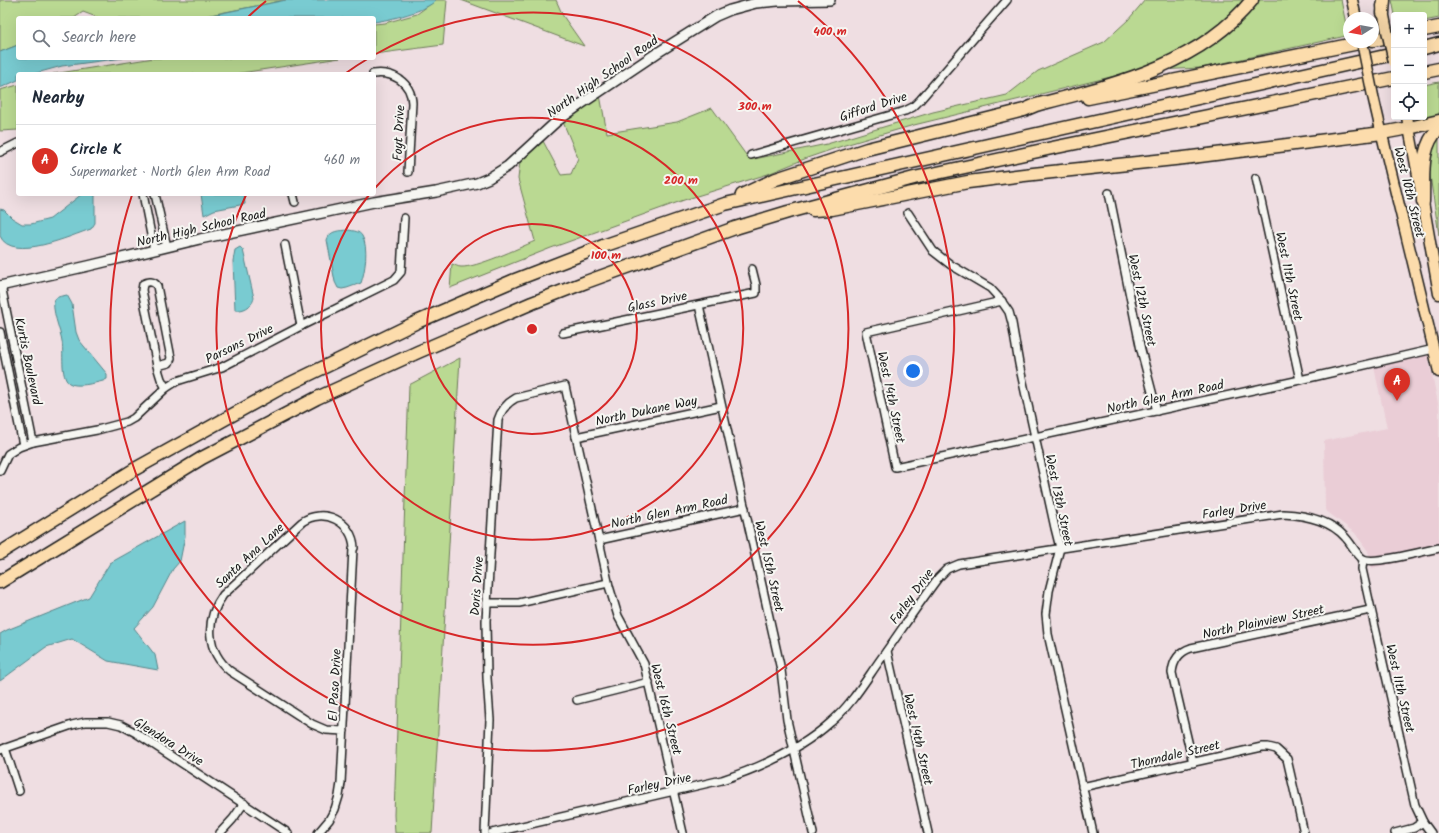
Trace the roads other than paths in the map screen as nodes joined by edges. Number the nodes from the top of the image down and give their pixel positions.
1 (830, 0) edge
2 (1007, 0) edge
3 (1252, 0) edge
4 (1352, 0) edge
5 (1380, 0) edge
6 (1384, 0) edge
7 (1355, 12) edge
8 (1383, 13) junction
9 (1439, 27) edge
10 (1427, 29) edge
11 (1391, 33) edge
12 (1379, 38) edge
13 (1439, 44) edge
14 (1343, 46) edge
15 (1427, 47) edge
16 (1364, 48) edge
17 (1391, 55) edge
18 (1439, 69) edge
19 (1427, 71) edge
20 (376, 74) edge
21 (1391, 79) edge
22 (1024, 110) junction
23 (1439, 121) edge
24 (1408, 123) edge
25 (1439, 128) edge
26 (1382, 133) junction
27 (16, 144) edge
28 (0, 152) edge
29 (751, 155) dead end
30 (408, 172) dead end
31 (1256, 178) dead end
32 (1108, 193) dead end
33 (143, 196) edge
34 (155, 196) edge
35 (1423, 202) junction
36 (725, 204) junction
37 (788, 212) junction
38 (908, 213) dead end
39 (404, 218) dead end
40 (285, 245) dead end
41 (167, 247) junction
42 (154, 250) junction
43 (752, 269) dead end
44 (0, 286) edge
45 (1439, 294) edge
46 (1002, 301) junction
47 (699, 305) junction
48 (301, 326) junction
49 (0, 332) edge
50 (563, 333) dead end
51 (12, 340) junction
52 (2, 342) junction
53 (1436, 348) edge
54 (157, 366) junction
55 (1439, 372) edge
56 (1300, 380) junction
57 (565, 386) joint
58 (166, 388) junction
59 (23, 393) junction
60 (13, 395) junction
61 (721, 406) junction
62 (1157, 411) junction
63 (576, 437) junction
64 (1035, 438) junction
65 (33, 442) junction
66 (23, 446) junction
67 (895, 467) joint
68 (0, 471) edge
69 (745, 508) junction
70 (350, 534) joint
71 (599, 540) junction
72 (1060, 548) junction
73 (1439, 548) edge
74 (0, 553) edge
75 (1363, 559) junction
76 (0, 582) edge
77 (608, 583) junction
78 (487, 603) junction
79 (1370, 610) junction
80 (886, 651) junction
81 (649, 682) junction
82 (577, 700) dead end
83 (344, 731) junction
84 (2, 749) edge
85 (794, 750) junction
86 (1192, 763) junction
87 (1082, 787) junction
88 (19, 790) dead end
89 (674, 792) junction
90 (244, 803) junction
91 (1423, 822) junction
92 (220, 833) edge
93 (288, 833) edge
94 (318, 833) edge
95 (485, 833) edge
96 (492, 833) edge
97 (683, 833) edge
98 (813, 833) edge
99 (928, 833) edge
100 (1093, 833) edge
101 (1304, 833) edge
102 (1395, 833) edge
103 (1431, 833) edge

1 - 41 street, North High School Road
2 - 29 street, Gifford Drive
3 - 22 highway
4 - 7 main road
5 - 8 main road
6 - 8 highway
8 - 11 main road
9 - 10 highway
11 - 12 highway
13 - 15 highway
14 - 22 highway
16 - 26 main road, West 10th Street, bridge
17 - 36 highway
18 - 19 highway
20 - 30 street, Foyt Drive
21 - 37 highway
22 - 36 highway
23 - 24 highway
24 - 26 highway
24 - 35 main road, West 10th Street
25 - 35 highway
26 - 37 highway
26 - 53 main road, West 10th Street
27 - 28 street
31 - 56 street, West 11th Street
32 - 62 street, West 12th Street
33 - 42 street
34 - 41 street
35 - 45 main road, West 10th Street
36 - 74 highway
37 - 76 highway
38 - 46 street, West 13th Street
39 - 48 street, Parsons Drive
40 - 48 street
41 - 42 street, North High School Road
42 - 44 street, North High School Road
43 - 47 street, Glass Drive
44 - 51 street, Kurtis Boulevard
46 - 64 street, West 13th Street
46 - 67 street, West 14th Street
47 - 50 street, Glass Drive
47 - 61 street, West 15th Street
48 - 58 street, Parsons Drive
49 - 52 street
51 - 52 street
51 - 59 street, Kurtis Boulevard
52 - 60 street
53 - 55 main road, West 10th Street
53 - 56 street, North Glen Arm Road
54 - 54 street
54 - 58 street
56 - 62 street, North Glen Arm Road
57 - 63 street, West 16th Street
57 - 78 street, Doris Drive
58 - 65 street, Parsons Drive
59 - 60 street
59 - 65 street, Kurtis Boulevard
60 - 66 street
61 - 63 street, North Dukane Way
61 - 69 street, West 15th Street
62 - 64 street, North Glen Arm Road
63 - 71 street, West 16th Street
64 - 67 street, North Glen Arm Road
64 - 72 street, West 13th Street
65 - 66 street, Parsons Drive
66 - 68 street, Parsons Drive
69 - 71 street, North Glen Arm Road
69 - 85 street, West 15th Street
70 - 83 street, El Paso Drive
70 - 83 street, Santa Ana Lane
71 - 77 street, West 16th Street
72 - 75 street, Farley Drive
72 - 80 street, Farley Drive
72 - 87 street, West 13th Street
73 - 75 street
75 - 79 street, West 11th Street
77 - 78 street
77 - 81 street, West 16th Street
78 - 95 street, Doris Drive
79 - 86 street, North Plainview Street
79 - 91 street, West 11th Street
80 - 85 street, Farley Drive
80 - 99 street, West 14th Street
81 - 82 street
81 - 89 street, West 16th Street
83 - 94 street, El Paso Drive
84 - 88 street
84 - 90 street, Glendora Drive
85 - 89 street, Farley Drive
85 - 98 street, West 15th Street
86 - 87 street, Thorndale Street
86 - 101 street, Thorndale Street
87 - 100 street, West 13th Street
89 - 96 street, Farley Drive
89 - 97 street, West 16th Street
90 - 92 street
90 - 93 street, Glendora Drive
91 - 102 street
91 - 103 street, West 11th Street

